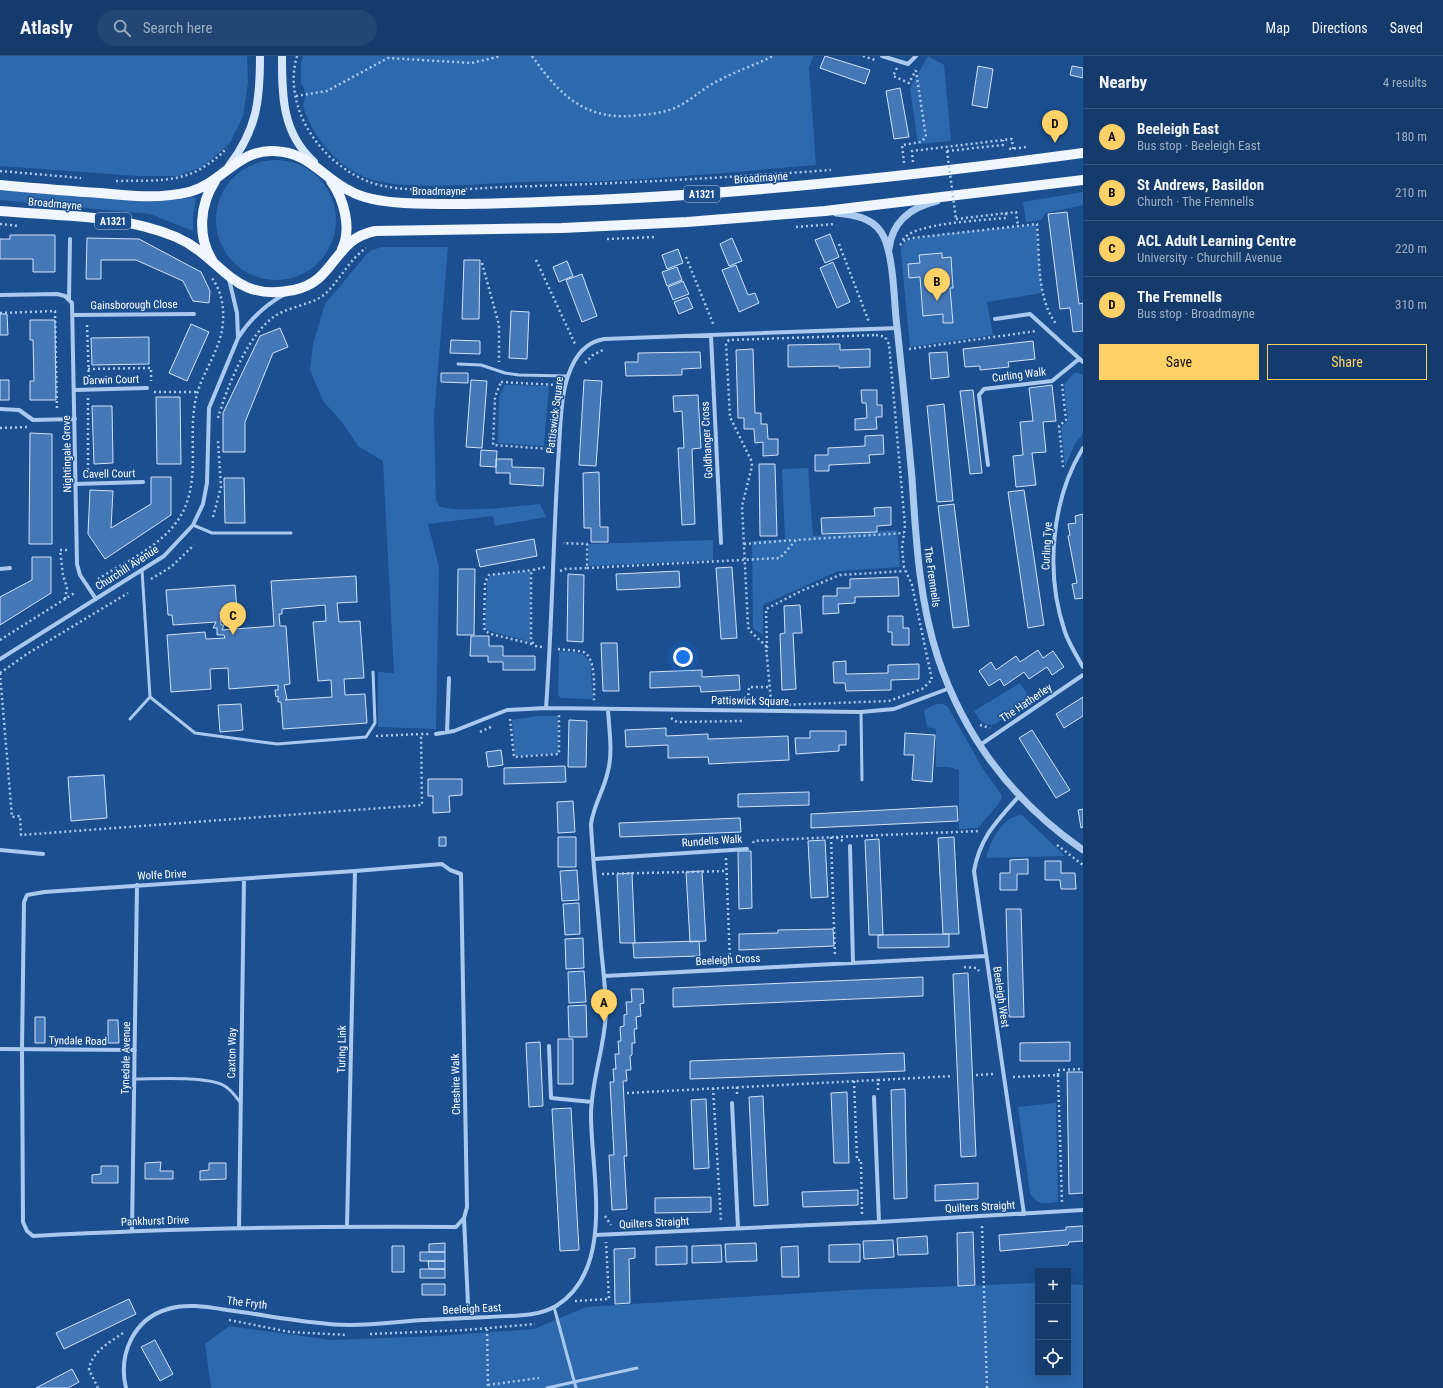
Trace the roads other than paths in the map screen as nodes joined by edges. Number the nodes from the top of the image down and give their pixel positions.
1 (260, 56) edge
2 (282, 56) edge
3 (882, 56) edge
4 (916, 56) edge
5 (1083, 153) edge
6 (228, 168) junction
7 (324, 172) junction
8 (218, 177) junction
9 (1083, 180) edge
10 (0, 185) edge
11 (959, 196) junction
12 (0, 211) edge
13 (825, 211) junction
14 (70, 239) dead end
15 (889, 253) junction
16 (338, 256) junction
17 (216, 265) junction
18 (228, 277) junction
19 (296, 289) junction
20 (0, 295) edge
21 (71, 302) junction
22 (194, 314) dead end
23 (73, 315) junction
24 (995, 319) dead end
25 (898, 328) junction
26 (711, 336) junction
27 (238, 338) junction
28 (1079, 358) junction
29 (1083, 362) edge
30 (458, 364) dead end
31 (567, 376) junction
32 (147, 388) dead end
33 (75, 390) junction
34 (0, 409) edge
35 (75, 419) junction
36 (1083, 448) edge
37 (988, 465) dead end
38 (143, 482) dead end
39 (76, 484) junction
40 (193, 525) junction
41 (291, 533) dead end
42 (721, 542) dead end
43 (10, 568) dead end
44 (0, 569) edge
45 (142, 570) junction
46 (96, 599) junction
47 (0, 659) edge
48 (1083, 667) edge
49 (373, 672) dead end
50 (1083, 675) edge
51 (449, 678) dead end
52 (950, 688) junction
53 (150, 697) junction
54 (546, 708) junction
55 (608, 709) junction
56 (861, 712) junction
57 (130, 719) dead end
58 (447, 732) junction
59 (436, 734) road end
60 (980, 745) junction
61 (862, 780) dead end
62 (1019, 796) junction
63 (852, 845) road end
64 (747, 849) road end
65 (0, 850) edge
66 (1083, 850) edge
67 (42, 854) dead end
68 (594, 858) junction
69 (450, 870) joint
70 (355, 871) junction
71 (244, 879) junction
72 (137, 885) junction
73 (986, 956) junction
74 (853, 963) junction
75 (604, 976) junction
76 (549, 1046) dead end
77 (0, 1049) edge
78 (22, 1049) junction
79 (135, 1050) junction
80 (134, 1079) junction
81 (876, 1096) road end
82 (240, 1102) junction
83 (592, 1102) junction
84 (732, 1103) dead end
85 (1083, 1210) edge
86 (1024, 1214) junction
87 (464, 1218) junction
88 (879, 1222) junction
89 (347, 1226) junction
90 (239, 1228) junction
91 (738, 1228) junction
92 (132, 1231) junction
93 (595, 1235) junction
94 (468, 1304) dead end
95 (554, 1307) junction
96 (422, 1320) joint
97 (637, 1368) dead end
98 (574, 1382) junction
99 (126, 1388) edge
100 (548, 1388) edge
101 (576, 1388) edge

1 - 6 main road
2 - 7 main road
3 - 4 street
5 - 7 main road, Broadmayne / A1321
6 - 7 main road, Broadmayne / A1321
6 - 8 main road, Broadmayne / A1321
7 - 16 main road, Broadmayne / A1321
8 - 10 main road, Broadmayne / A1321
8 - 17 main road, Broadmayne / A1321
9 - 11 main road, Broadmayne / A1321
11 - 13 main road, Broadmayne / A1321
11 - 15 street, The Fremnells
12 - 17 main road, Broadmayne / A1321
13 - 15 street, The Fremnells
13 - 16 main road, Broadmayne / A1321
14 - 21 street, Nightingale Grove
15 - 25 street, The Fremnells
16 - 19 main road, Broadmayne / A1321
17 - 18 main road, Broadmayne / A1321
18 - 19 main road, Broadmayne / A1321
18 - 27 street, Churchill Avenue
19 - 27 street, Churchill Avenue
20 - 21 street
21 - 23 street, Nightingale Grove
22 - 23 street, Gainsborough Close
23 - 33 street, Nightingale Grove
24 - 28 street
25 - 26 street, Pattiswick Square
25 - 52 street, The Fremnells
26 - 31 street, Pattiswick Square
26 - 42 street, Goldhanger Cross
27 - 40 street, Churchill Avenue
28 - 29 street
28 - 37 street, Curling Walk
30 - 31 lane
31 - 54 street, Pattiswick Square
32 - 33 street, Darwin Court
33 - 35 street, Nightingale Grove
34 - 35 street
35 - 39 street, Nightingale Grove
36 - 48 street, Curling Tye
38 - 39 street, Cavell Court
39 - 46 street, Nightingale Grove
40 - 41 lane
40 - 45 street, Churchill Avenue
43 - 44 street
45 - 46 street, Churchill Avenue
45 - 53 lane
46 - 47 street, Churchill Avenue
49 - 53 lane
50 - 60 street, The Hatherley
51 - 58 street
52 - 56 street, Pattiswick Square
52 - 60 street, The Fremnells
53 - 57 lane
54 - 55 street, Pattiswick Square
54 - 58 street, Pattiswick Square
55 - 56 street, Pattiswick Square
55 - 68 street, Beeleigh East
56 - 61 lane
58 - 59 street, Pattiswick Square
60 - 62 street, The Fremnells
62 - 66 street, The Fremnells
62 - 73 street, Beeleigh West
63 - 74 street
64 - 68 street, Rundells Walk
65 - 67 street
68 - 75 street, Beeleigh East
69 - 70 street, Wolfe Drive
69 - 87 street, Cheshire Walk
70 - 71 street, Wolfe Drive
70 - 89 street, Turing Link
71 - 72 street, Wolfe Drive
71 - 82 street, Caxton Way
72 - 78 street, Wolfe Drive
72 - 79 street, Tynedale Avenue
73 - 74 street, Beeleigh Cross
73 - 86 street, Beeleigh West
74 - 75 street, Beeleigh Cross
75 - 83 street, Beeleigh East
76 - 83 street
77 - 78 street, Tyndale Road
78 - 79 street, Tyndale Road
78 - 92 street, Pankhurst Drive
79 - 80 street, Tynedale Avenue
80 - 82 lane
80 - 92 street, Tynedale Avenue
81 - 88 street
82 - 90 street, Caxton Way
83 - 93 street, Beeleigh East
84 - 91 street
85 - 86 street, Quilters Straight
86 - 88 street, Quilters Straight
87 - 89 street, Pankhurst Drive
87 - 94 street, Cheshire Walk
88 - 91 street, Quilters Straight
89 - 90 street, Pankhurst Drive
90 - 92 street, Pankhurst Drive
91 - 93 street, Quilters Straight
93 - 95 street, Beeleigh East
95 - 96 street, Beeleigh East
95 - 98 lane
96 - 99 street, The Fryth
97 - 98 lane
98 - 100 lane
98 - 101 lane

